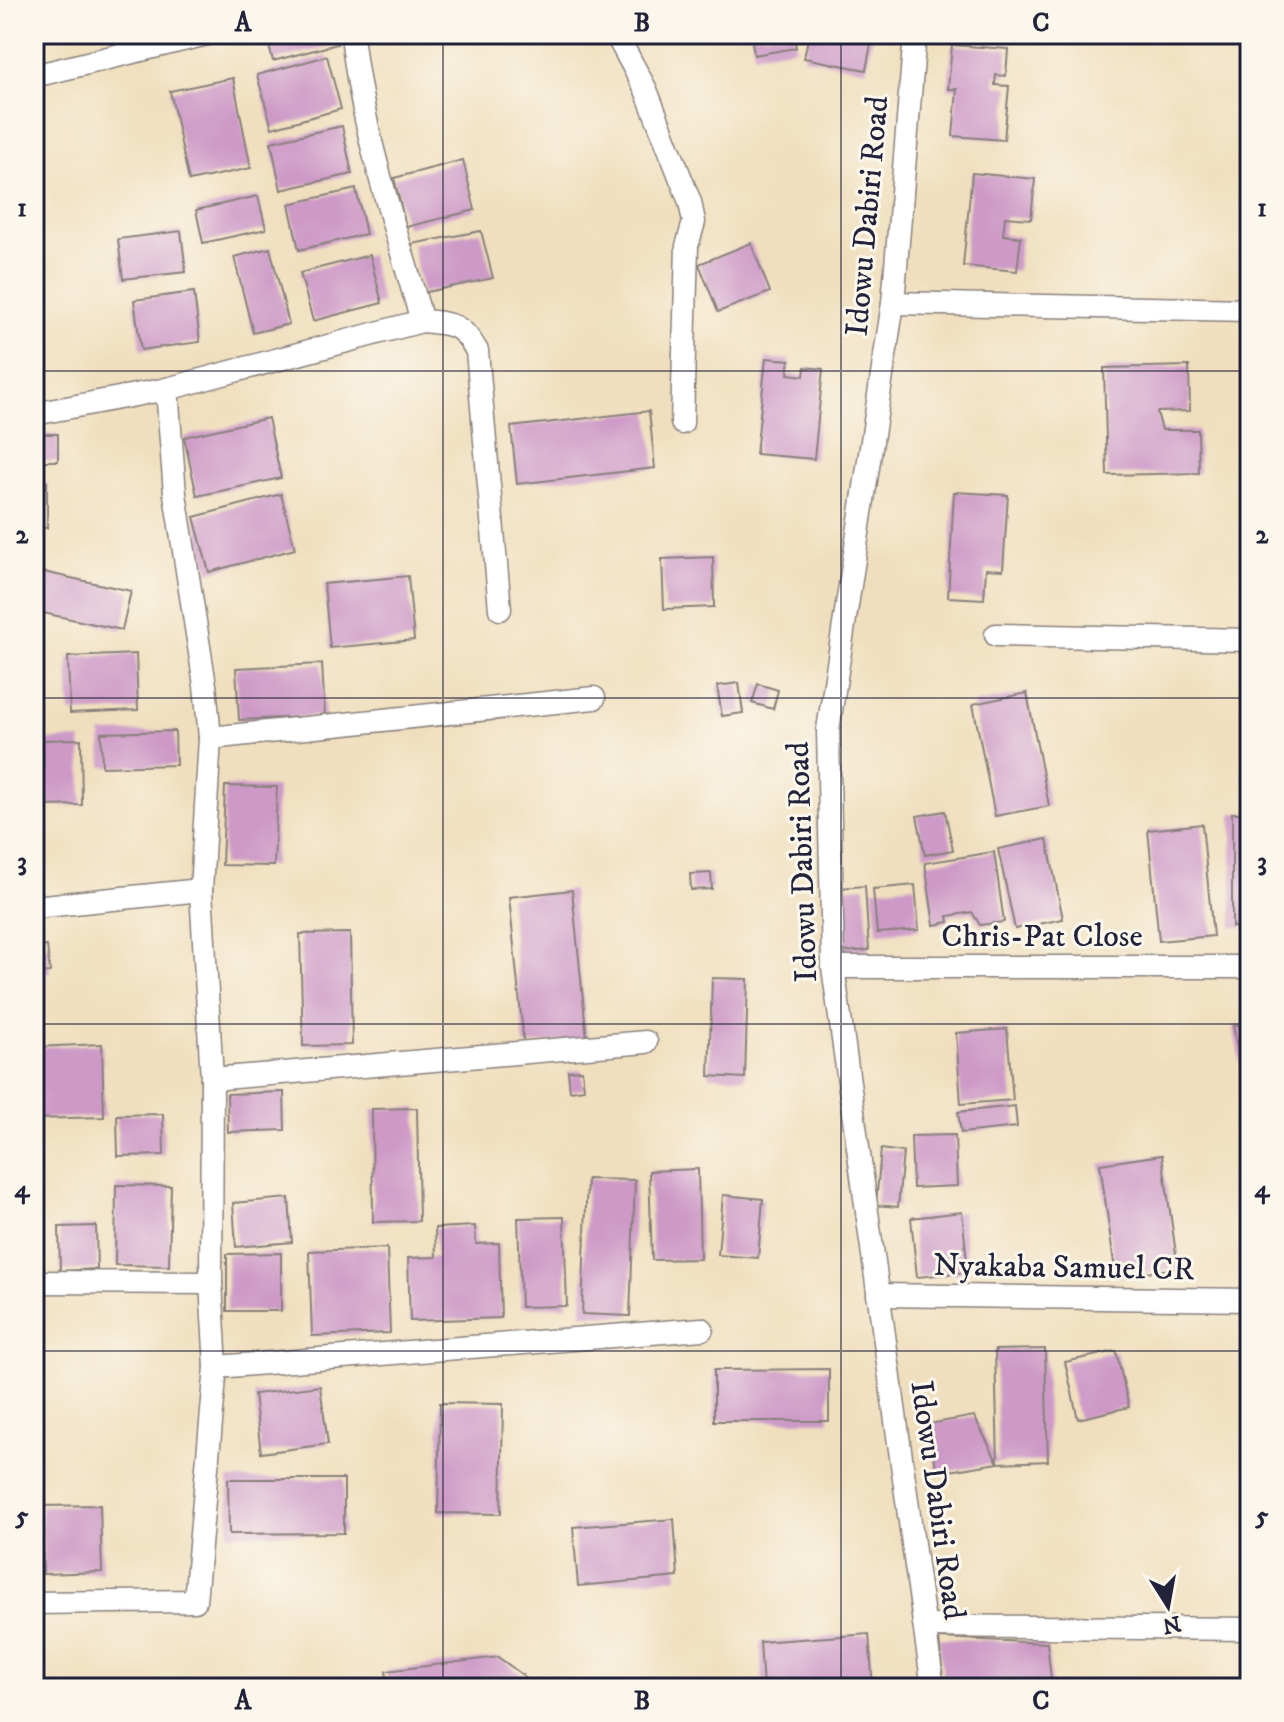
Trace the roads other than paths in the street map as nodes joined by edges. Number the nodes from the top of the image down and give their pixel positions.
1 (207, 34) edge
2 (352, 34) edge
3 (616, 34) edge
4 (915, 34) edge
5 (34, 76) edge
6 (893, 303) junction
7 (1250, 310) edge
8 (422, 321) junction
9 (167, 389) junction
10 (34, 414) edge
11 (682, 423) dead end
12 (500, 609) dead end
13 (996, 635) dead end
14 (1250, 640) edge
15 (594, 698) dead end
16 (210, 738) junction
17 (201, 890) junction
18 (34, 907) edge
19 (833, 967) junction
20 (1250, 967) edge
21 (646, 1042) dead end
22 (212, 1079) junction
23 (34, 1282) edge
24 (211, 1283) junction
25 (878, 1295) junction
26 (1250, 1300) edge
27 (702, 1329) dead end
28 (216, 1367) junction
29 (34, 1603) edge
30 (925, 1626) junction
31 (1250, 1629) edge
32 (933, 1688) edge

1 - 5 street
2 - 8 street
3 - 11 street
4 - 6 street, Idowu Dabiri Road
6 - 7 street
6 - 19 street, Idowu Dabiri Road
8 - 9 street
8 - 12 street
9 - 10 street
9 - 16 street
13 - 14 street
15 - 16 street
16 - 17 street
17 - 18 street
17 - 22 street
19 - 20 street, Chris-Pat Close
19 - 25 street, Idowu Dabiri Road
21 - 22 street
22 - 24 street
23 - 24 street
24 - 28 street
25 - 26 street, Nyakaba Samuel CR
25 - 30 street, Idowu Dabiri Road
27 - 28 street
28 - 29 street
30 - 31 street
30 - 32 street, Idowu Dabiri Road

